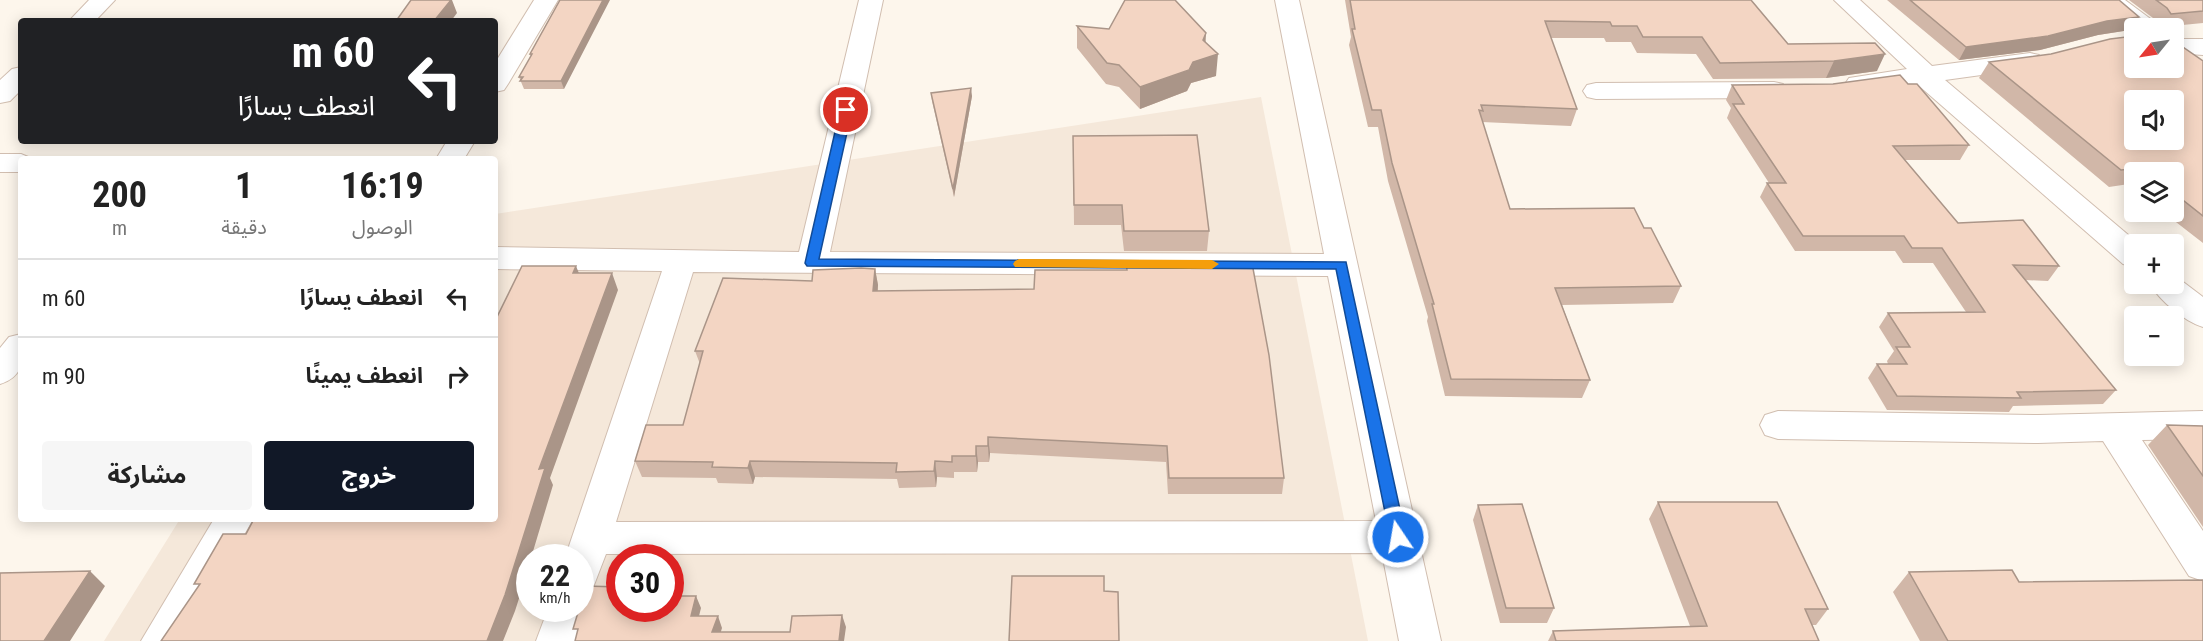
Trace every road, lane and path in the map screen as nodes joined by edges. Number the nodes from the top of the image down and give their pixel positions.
1 (104, 0) edge
2 (546, 0) edge
3 (871, 0) edge
4 (1287, 0) edge
5 (1846, 0) edge
6 (2109, 0) edge
7 (84, 18) edge
8 (2133, 18) edge
9 (2184, 46) edge
10 (2203, 47) edge
11 (2184, 51) edge
12 (2050, 57) edge
13 (2203, 64) edge
14 (1924, 76) junction
15 (18, 78) edge
16 (498, 79) edge
17 (1837, 86) edge
18 (1795, 89) edge
19 (1596, 91) dead end
20 (0, 95) edge
21 (0, 163) edge
22 (18, 163) edge
23 (2124, 248) edge
24 (498, 258) edge
25 (681, 261) junction
26 (812, 263) junction
27 (1342, 265) junction
28 (2178, 294) edge
29 (2203, 315) edge
30 (18, 349) edge
31 (0, 371) edge
32 (1778, 425) dead end
33 (2203, 425) edge
34 (2114, 428) junction
35 (232, 522) edge
36 (1398, 537) junction
37 (590, 544) edge
38 (594, 555) edge
39 (2203, 564) edge
40 (564, 622) edge
41 (162, 641) edge
42 (557, 641) edge
43 (1420, 641) edge

1 - 7 street
2 - 16 street
3 - 26 street
4 - 27 street
5 - 14 street
6 - 8 street
9 - 10 street
11 - 13 street
12 - 14 street
14 - 17 street
14 - 23 street
15 - 20 street
18 - 19 street
21 - 22 street
24 - 25 street
25 - 26 street
25 - 37 street
26 - 27 street
27 - 36 street
28 - 29 street
30 - 31 street
32 - 34 street
33 - 34 street
34 - 39 street
35 - 41 street
36 - 38 street
36 - 43 street
40 - 42 street

